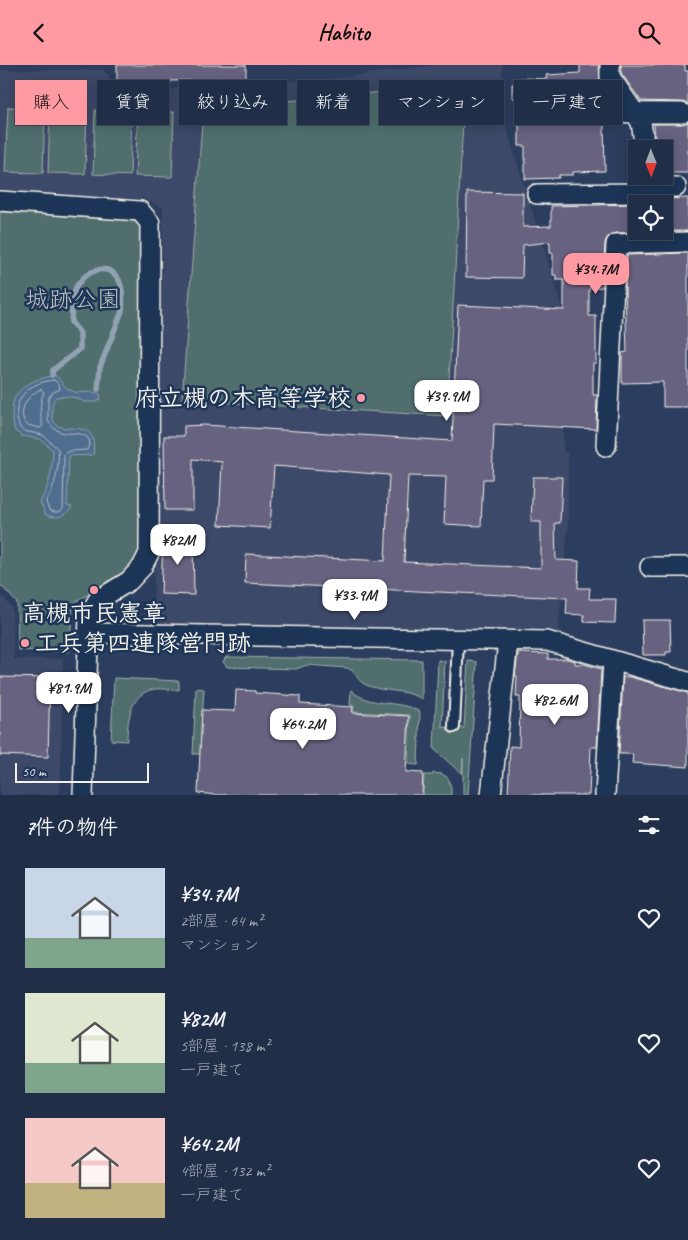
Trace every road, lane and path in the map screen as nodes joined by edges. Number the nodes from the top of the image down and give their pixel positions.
1 (610, 65) edge
2 (622, 112) edge
3 (633, 112) junction
4 (682, 113) dead end
5 (644, 140) edge
6 (676, 187) dead end
7 (646, 190) edge
8 (537, 194) dead end
9 (0, 201) edge
10 (632, 240) edge
11 (672, 240) edge
12 (688, 242) edge
13 (606, 446) dead end
14 (650, 567) dead end
15 (688, 567) edge
16 (88, 633) junction
17 (458, 640) junction
18 (508, 641) junction
19 (613, 661) junction
20 (688, 681) edge
21 (454, 727) dead end
22 (83, 795) edge
23 (491, 795) edge
24 (605, 795) edge

1 - 3 street
2 - 3 street
3 - 4 street
3 - 5 street
6 - 7 street
7 - 8 street
9 - 16 street
10 - 13 street
11 - 12 street
14 - 15 street
16 - 17 street
16 - 22 street
17 - 18 street
17 - 21 lane
18 - 19 street
18 - 23 street
19 - 20 street
19 - 24 street

